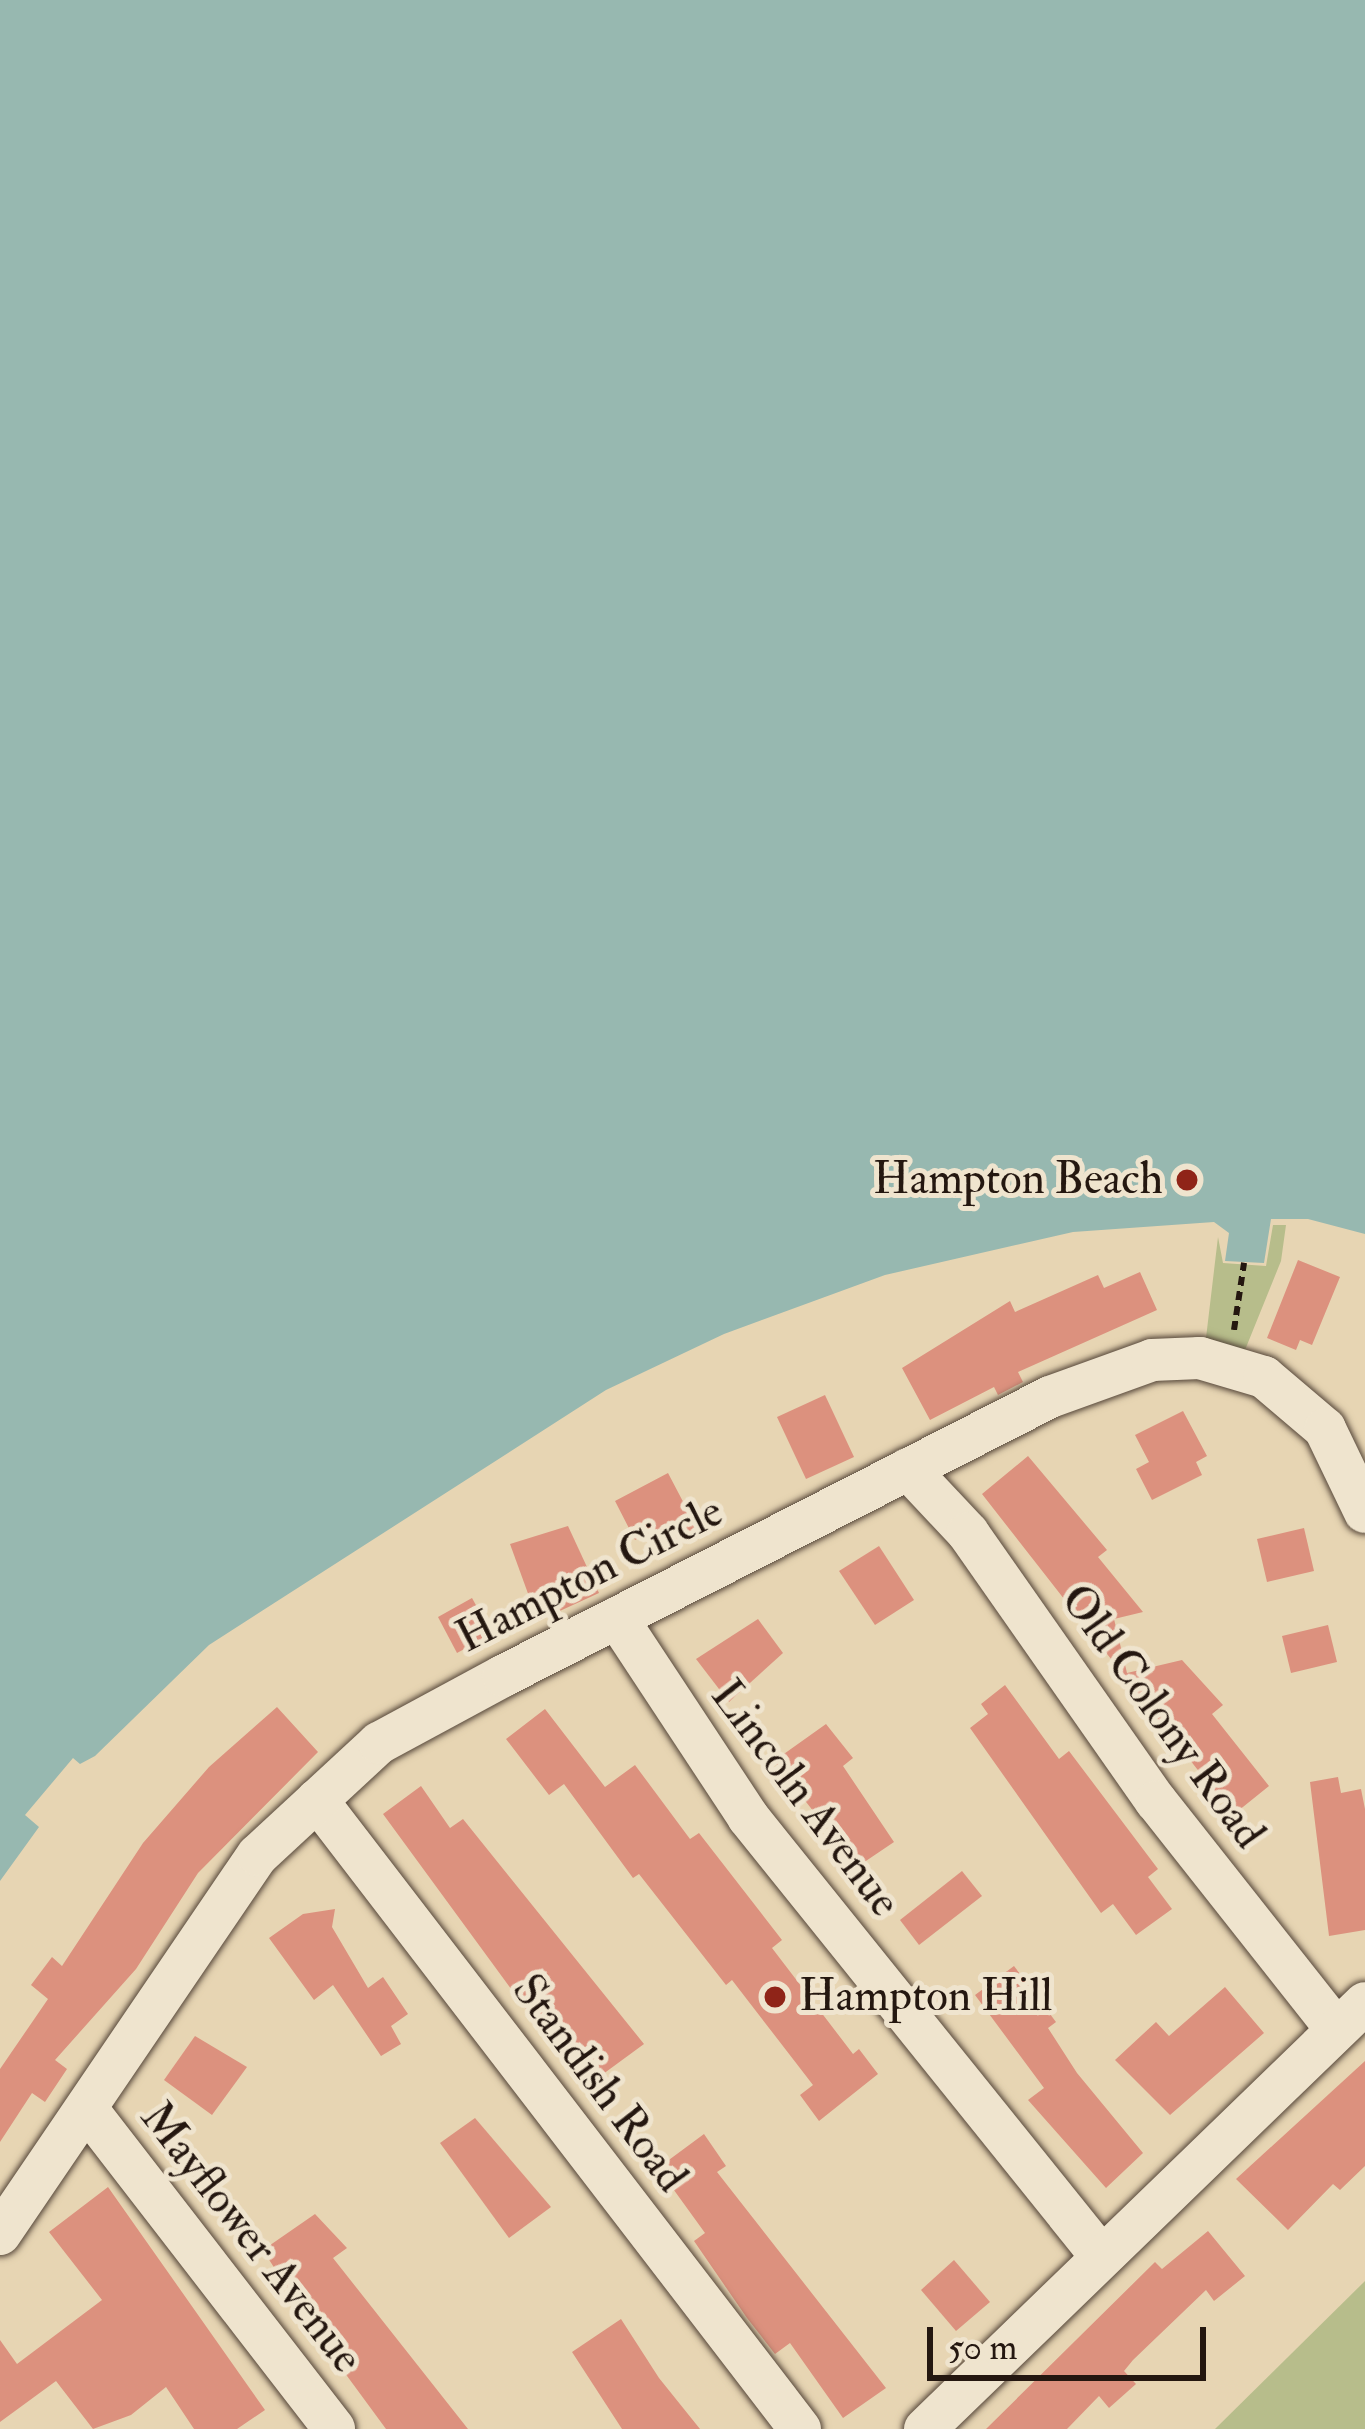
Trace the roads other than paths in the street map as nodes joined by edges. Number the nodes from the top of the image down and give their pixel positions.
1 (908, 1469) junction
2 (1365, 1512) edge
3 (617, 1618) junction
4 (317, 1800) junction
5 (1350, 2014) edge
6 (87, 2110) junction
7 (0, 2234) edge
8 (1102, 2257) junction
9 (334, 2429) edge
10 (800, 2429) edge
11 (925, 2429) edge

1 - 2 street, Hampton Circle
1 - 3 street, Hampton Circle
1 - 5 street, Old Colony Road
3 - 4 street, Hampton Circle
3 - 8 street, Lincoln Avenue
4 - 6 street, Hampton Circle
4 - 10 street, Standish Road
5 - 8 street
6 - 7 street, Hampton Circle
6 - 9 street, Mayflower Avenue
8 - 11 street

